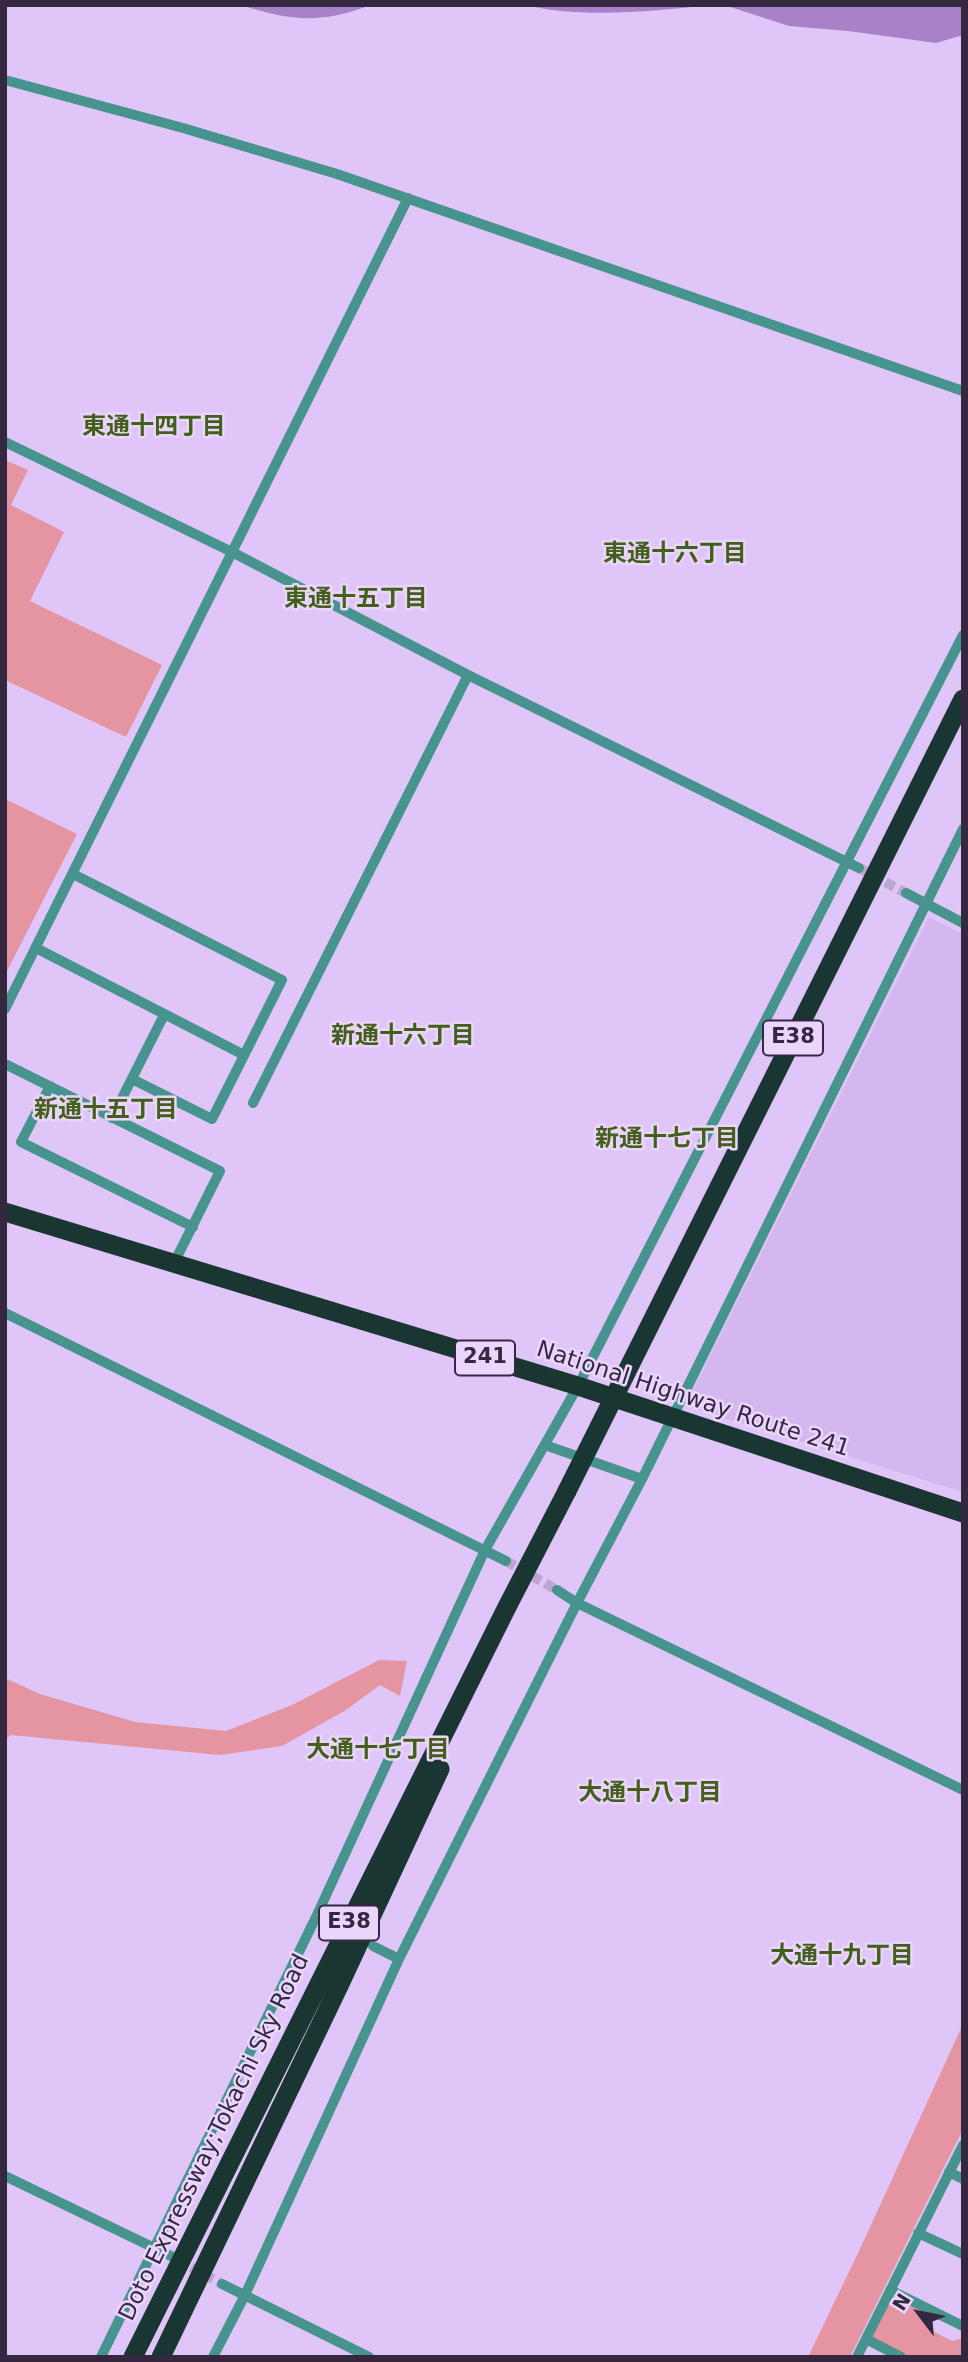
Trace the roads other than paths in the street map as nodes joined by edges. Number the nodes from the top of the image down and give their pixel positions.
1 (5, 80) edge
2 (408, 198) junction
3 (963, 391) edge
4 (5, 442) edge
5 (232, 552) junction
6 (963, 635) edge
7 (468, 675) junction
8 (963, 699) edge
9 (963, 829) edge
10 (847, 862) junction
11 (859, 868) tunnel mouth
12 (73, 874) junction
13 (906, 893) tunnel mouth
14 (925, 904) junction
15 (963, 923) edge
16 (36, 948) junction
17 (5, 1009) edge
18 (164, 1015) junction
19 (244, 1055) junction
20 (5, 1064) edge
21 (132, 1079) junction
22 (50, 1086) junction
23 (253, 1103) dead end
24 (112, 1118) junction
25 (5, 1212) edge
26 (193, 1227) junction
27 (174, 1263) junction
28 (5, 1313) edge
29 (578, 1386) junction
30 (671, 1418) junction
31 (545, 1445) junction
32 (642, 1479) junction
33 (567, 1491) junction
34 (963, 1513) edge
35 (485, 1550) junction
36 (506, 1561) tunnel mouth
37 (557, 1590) tunnel mouth
38 (576, 1603) junction
39 (963, 1790) edge
40 (316, 1917) junction
41 (337, 1927) dead end
42 (373, 1946) dead end
43 (399, 1959) junction
44 (963, 2145) edge
45 (949, 2172) junction
46 (5, 2176) edge
47 (963, 2179) edge
48 (918, 2233) junction
49 (156, 2249) junction
50 (963, 2254) edge
51 (173, 2257) tunnel mouth
52 (222, 2284) tunnel mouth
53 (890, 2290) junction
54 (245, 2295) junction
55 (963, 2326) edge
56 (866, 2339) junction
57 (101, 2357) edge
58 (134, 2357) edge
59 (161, 2357) edge
60 (213, 2357) edge
61 (369, 2357) edge
62 (857, 2357) edge
63 (901, 2357) edge

1 - 2 street
2 - 3 street
2 - 5 street
4 - 5 street
5 - 7 street
5 - 12 street
6 - 10 street
7 - 10 street
7 - 23 street
8 - 33 highway, Doto Expressway;Tokachi Sky Road / E38, bridge
9 - 14 street
10 - 11 street
10 - 29 street
12 - 16 street
12 - 19 street
13 - 14 street
14 - 15 street
14 - 30 street
16 - 17 street
16 - 18 street
18 - 19 street
18 - 21 street
19 - 21 street
20 - 22 street
21 - 24 street
22 - 24 street
22 - 26 street
24 - 26 street
25 - 27 highway, National Highway Route 241 / 241
26 - 27 street
27 - 29 highway, National Highway Route 241 / 241
28 - 35 street
29 - 30 highway, National Highway Route 241 / 241
29 - 31 street
30 - 32 street
30 - 34 highway, National Highway Route 241 / 241
31 - 32 street
31 - 35 street
32 - 38 street
33 - 58 highway, Doto Expressway;Tokachi Sky Road / E38
33 - 59 highway, Doto Expressway;Tokachi Sky Road / E38
35 - 36 street
35 - 40 street
37 - 38 street
38 - 39 street
38 - 43 street
40 - 41 street
40 - 49 street
42 - 43 street
43 - 54 street
44 - 45 street
45 - 47 street
45 - 48 street
46 - 49 street
48 - 50 street
48 - 53 street
49 - 51 street
49 - 57 street
52 - 54 street
53 - 55 street
53 - 56 street
54 - 60 street
54 - 61 street
56 - 62 street
56 - 63 street

